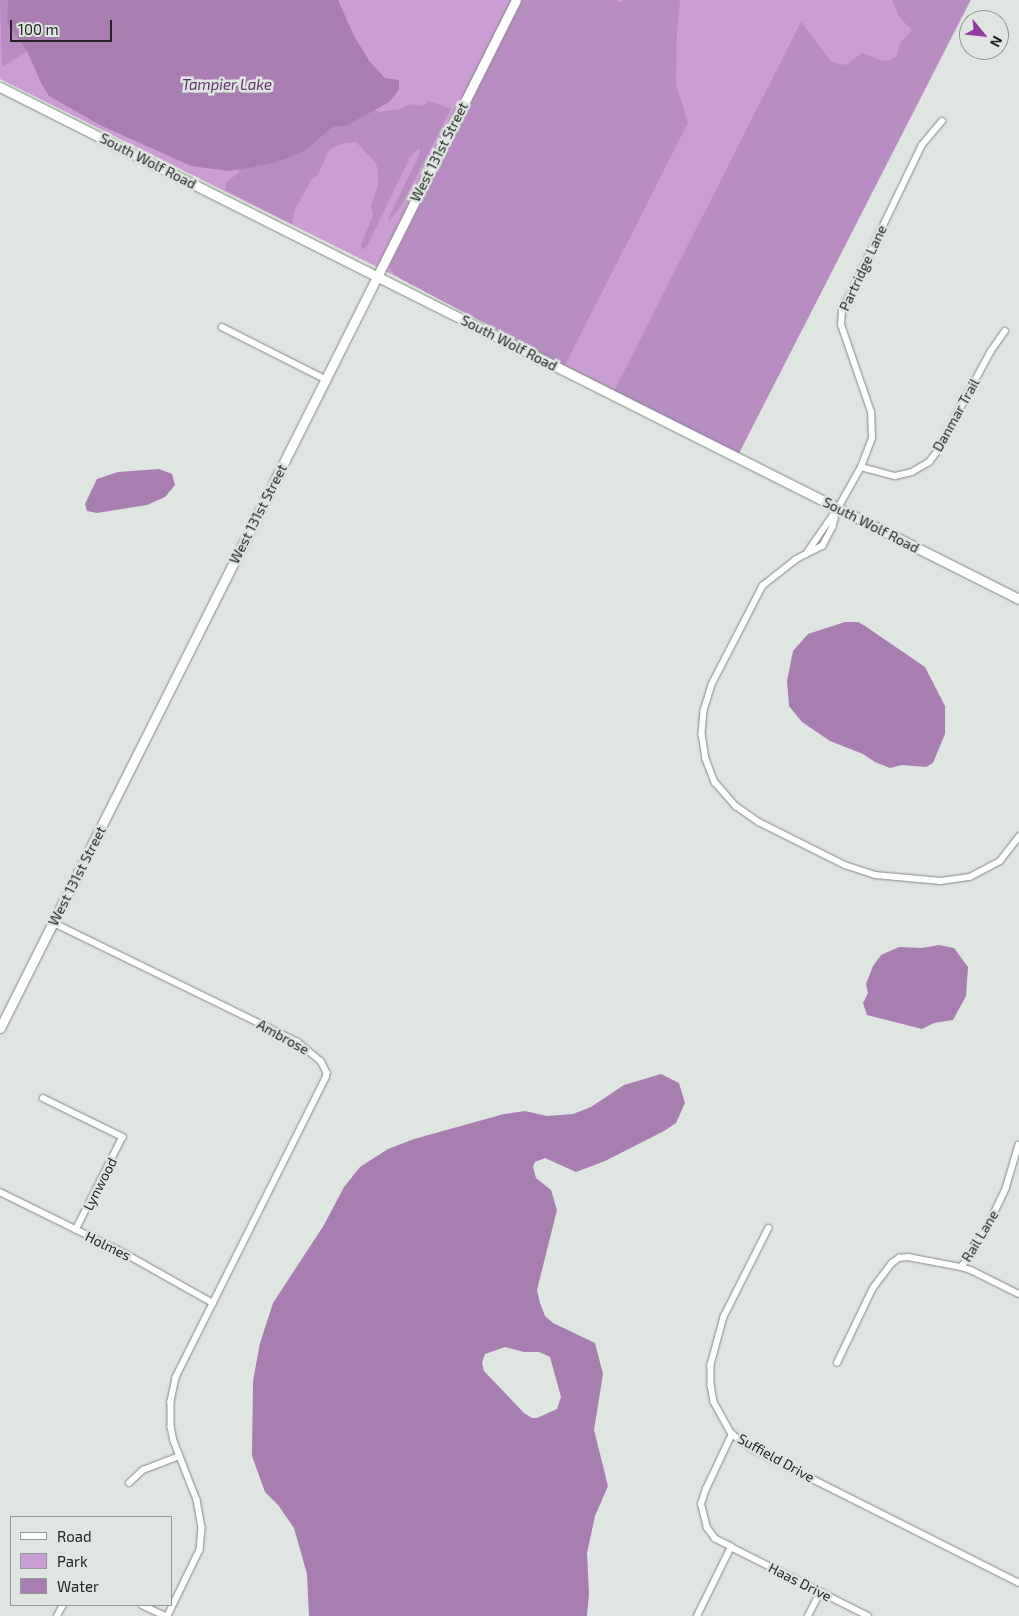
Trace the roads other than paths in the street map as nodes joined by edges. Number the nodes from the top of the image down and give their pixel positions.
1 (516, 0) edge
2 (0, 87) edge
3 (942, 121) dead end
4 (376, 276) junction
5 (222, 327) dead end
6 (1005, 331) dead end
7 (325, 380) junction
8 (861, 468) junction
9 (838, 508) junction
10 (804, 556) junction
11 (1019, 599) edge
12 (1019, 837) edge
13 (54, 923) junction
14 (3, 1013) edge
15 (0, 1028) edge
16 (43, 1098) dead end
17 (1019, 1145) edge
18 (0, 1192) edge
19 (769, 1228) dead end
20 (76, 1230) junction
21 (961, 1267) junction
22 (1019, 1294) edge
23 (214, 1303) junction
24 (837, 1363) dead end
25 (732, 1434) junction
26 (179, 1456) junction
27 (129, 1483) dead end
28 (731, 1548) junction
29 (1019, 1583) edge
30 (820, 1592) junction
31 (144, 1606) edge
32 (167, 1616) edge
33 (697, 1616) edge
34 (808, 1616) edge
35 (868, 1616) edge

1 - 4 street, West 131st Street
2 - 4 street, South Wolf Road
3 - 8 street, Partridge Lane
4 - 7 street, West 131st Street
4 - 9 street, South Wolf Road
5 - 7 street
6 - 8 street, Danmar Trail
7 - 13 street, West 131st Street
8 - 9 street, Partridge Lane
9 - 10 street
9 - 10 street
9 - 11 street, South Wolf Road
10 - 12 street
13 - 14 street, West 131st Street
13 - 23 street, Ambrose
14 - 15 street, West 131st Street
16 - 20 street, Lynwood
17 - 21 street, Rail Lane
18 - 20 street, Holmes
19 - 25 street, Suffield Drive
20 - 23 street, Holmes
21 - 22 street, Rail Lane
21 - 24 street
23 - 26 street, Ambrose
25 - 28 street, Haas Drive
25 - 29 street, Suffield Drive
26 - 27 street
26 - 32 street, Ambrose
28 - 30 street, Haas Drive
28 - 33 street
30 - 34 street
30 - 35 street, Haas Drive
31 - 32 street

